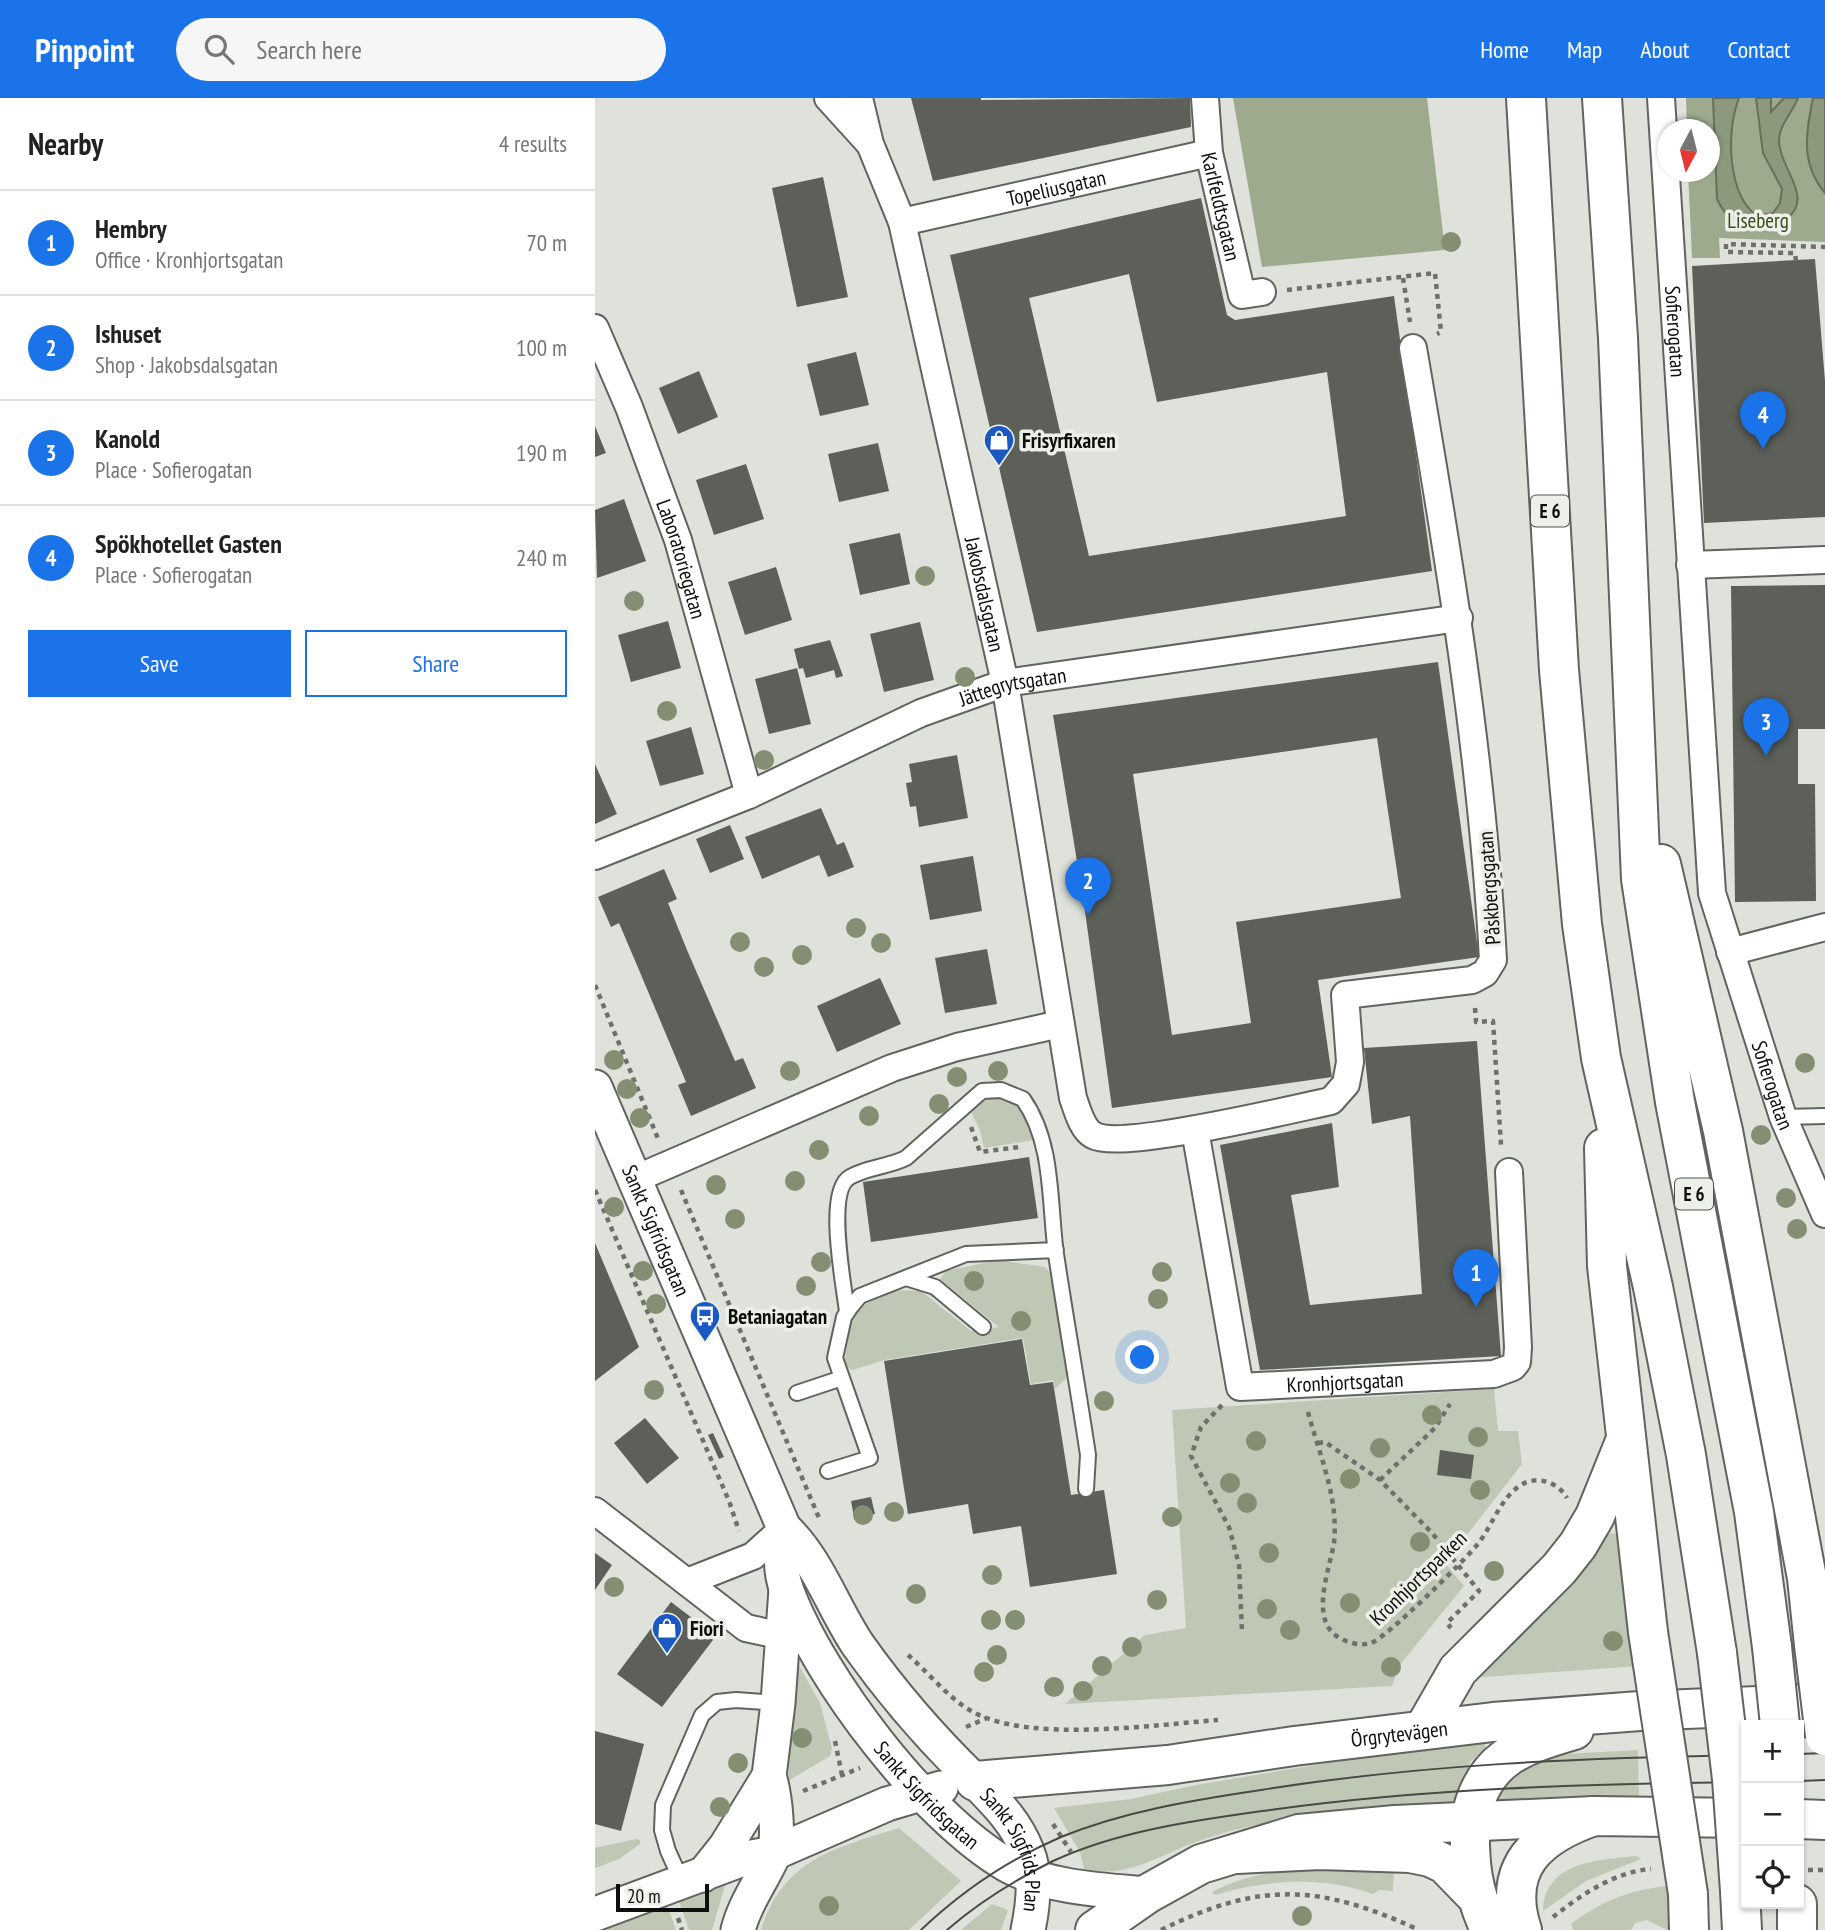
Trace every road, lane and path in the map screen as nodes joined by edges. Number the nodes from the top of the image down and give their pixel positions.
1 (828, 98) edge
2 (859, 98) edge
3 (1205, 98) edge
4 (1526, 98) edge
5 (1602, 98) edge
6 (1661, 98) edge
7 (870, 144) junction
8 (1209, 153) junction
9 (902, 222) junction
10 (1825, 247) edge
11 (1796, 261) dead end
12 (1403, 278) junction
13 (1262, 292) joint
14 (595, 328) edge
15 (1413, 348) junction
16 (1825, 561) edge
17 (1691, 565) junction
18 (1459, 618) junction
19 (1005, 683) junction
20 (1635, 738) junction
21 (749, 795) junction
22 (595, 856) edge
23 (1825, 928) edge
24 (1730, 952) junction
25 (1472, 980) junction
26 (595, 985) edge
27 (1060, 1024) junction
28 (1601, 1058) junction
29 (595, 1087) edge
30 (958, 1111) junction
31 (1825, 1116) edge
32 (1783, 1117) junction
33 (1195, 1130) junction
34 (1042, 1144) junction
35 (670, 1165) junction
36 (1509, 1172) joint
37 (635, 1179) junction
38 (595, 1190) edge
39 (1825, 1214) edge
40 (1056, 1250) junction
41 (904, 1278) junction
42 (847, 1312) junction
43 (983, 1327) dead end
44 (1455, 1377) junction
45 (842, 1378) junction
46 (1300, 1384) junction
47 (1240, 1388) junction
48 (797, 1393) dead end
49 (1627, 1436) junction
50 (1318, 1443) junction
51 (828, 1471) dead end
52 (1380, 1480) junction
53 (1086, 1489) dead end
54 (1569, 1502) dead end
55 (595, 1511) edge
56 (821, 1524) dead end
57 (736, 1528) dead end
58 (784, 1528) junction
59 (1458, 1566) junction
60 (687, 1582) junction
61 (1447, 1623) dead end
62 (1243, 1632) dead end
63 (797, 1639) junction
64 (903, 1650) dead end
65 (778, 1703) junction
66 (1640, 1711) junction
67 (1798, 1711) edge
68 (988, 1718) dead end
69 (1825, 1722) edge
70 (1424, 1729) junction
71 (1825, 1736) edge
72 (769, 1776) junction
73 (975, 1781) junction
74 (921, 1792) junction
75 (1594, 1816) junction
76 (1741, 1818) edge
77 (1050, 1819) dead end
78 (1804, 1819) edge
79 (1825, 1820) edge
80 (1470, 1822) junction
81 (774, 1853) junction
82 (1073, 1854) dead end
83 (1237, 1854) junction
84 (1657, 1868) dead end
85 (1031, 1874) junction
86 (693, 1879) junction
87 (1147, 1894) junction
88 (1475, 1895) junction
89 (1797, 1909) edge
90 (1689, 1912) edge
91 (595, 1914) edge
92 (1528, 1915) edge
93 (738, 1930) edge
94 (1028, 1930) edge
95 (1095, 1930) edge
96 (1161, 1930) edge
97 (1419, 1930) edge
98 (1490, 1930) edge
99 (1742, 1930) edge
100 (1797, 1930) edge

1 - 7 street
2 - 7 street, Jakobsdalsgatan
3 - 8 street, Karlfeldtsgatan
4 - 28 main road, E 6
5 - 20 main road, E 6
6 - 17 street, Sofierogatan
7 - 9 street, Jakobsdalsgatan
8 - 9 street, Topeliusgatan
8 - 13 street, Karlfeldtsgatan
9 - 19 street, Jakobsdalsgatan
10 - 11 path
12 - 13 path
12 - 15 path
12 - 15 path
14 - 21 street, Laboratoriegatan
15 - 18 street, Påskbergsgatan
16 - 17 street
17 - 24 street, Sofierogatan
18 - 19 street, Jättegrytsgatan
18 - 25 street, Påskbergsgatan
19 - 21 street, Jättegrytsgatan
19 - 27 street, Jakobsdalsgatan
20 - 67 main road, E 6, bridge
20 - 71 main road, bridge
21 - 22 street, Jättegrytsgatan
23 - 24 street
24 - 32 street, Sofierogatan
25 - 33 street
25 - 36 path
26 - 35 path
27 - 33 street, Jakobsdalsgatan
27 - 35 street
28 - 49 main road
28 - 99 main road, E 6, bridge
29 - 37 street, Sankt Sigfridsgatan
30 - 34 path
30 - 34 lane
30 - 42 lane
31 - 32 lane
32 - 39 street, Sofierogatan
33 - 47 street
34 - 40 lane
35 - 37 street
35 - 56 path
36 - 44 street, Kronhjortsgatan
37 - 58 street, Sankt Sigfridsgatan
38 - 57 path
40 - 41 lane
40 - 53 lane
41 - 42 lane
41 - 43 lane
42 - 45 lane
44 - 46 street, Kronhjortsgatan
44 - 52 path
45 - 48 lane
45 - 51 lane
46 - 47 street, Kronhjortsgatan
46 - 50 path, Kronhjortsparken
47 - 62 path
49 - 70 main road
49 - 90 main road, bridge
50 - 52 path
50 - 59 path, Kronhjortsparken
52 - 59 path
54 - 59 path, Kronhjortsparken
55 - 60 street
58 - 60 street
58 - 63 street, Sankt Sigfridsgatan
58 - 73 street, Sankt Sigfridsgatan
59 - 61 path
60 - 63 street
63 - 65 street, Sankt Sigfridsgatan
63 - 74 street, Sankt Sigfridsgatan
64 - 68 path
65 - 72 street, Sankt Sigfridsgatan
65 - 86 lane
66 - 67 main road, Örgrytevägen
66 - 70 main road, Örgrytevägen
66 - 80 main road
67 - 69 lane
70 - 73 main road, Örgrytevägen
72 - 81 street, Sankt Sigfridsgatan
72 - 86 street, Sankt Sigfridsgatan
73 - 74 street, Sankt Sigfrids Plan
73 - 85 street, Sankt Sigfrids Plan
74 - 81 street, Sankt Sigfrids Plan
74 - 85 street, Sankt Sigfridsgatan
75 - 76 main road
75 - 80 main road
75 - 92 main road
77 - 82 path
78 - 79 main road
80 - 83 main road
80 - 88 main road
81 - 86 street, Sankt Sigfrids Plan
81 - 93 street
83 - 87 main road
83 - 88 main road
84 - 92 path
85 - 87 street, Sankt Sigfridsgatan
85 - 94 street, Sankt Sigfrids Plan
86 - 91 street, Sankt Sigfrids Plan
87 - 95 main road
88 - 98 main road
89 - 100 main road
96 - 97 path

